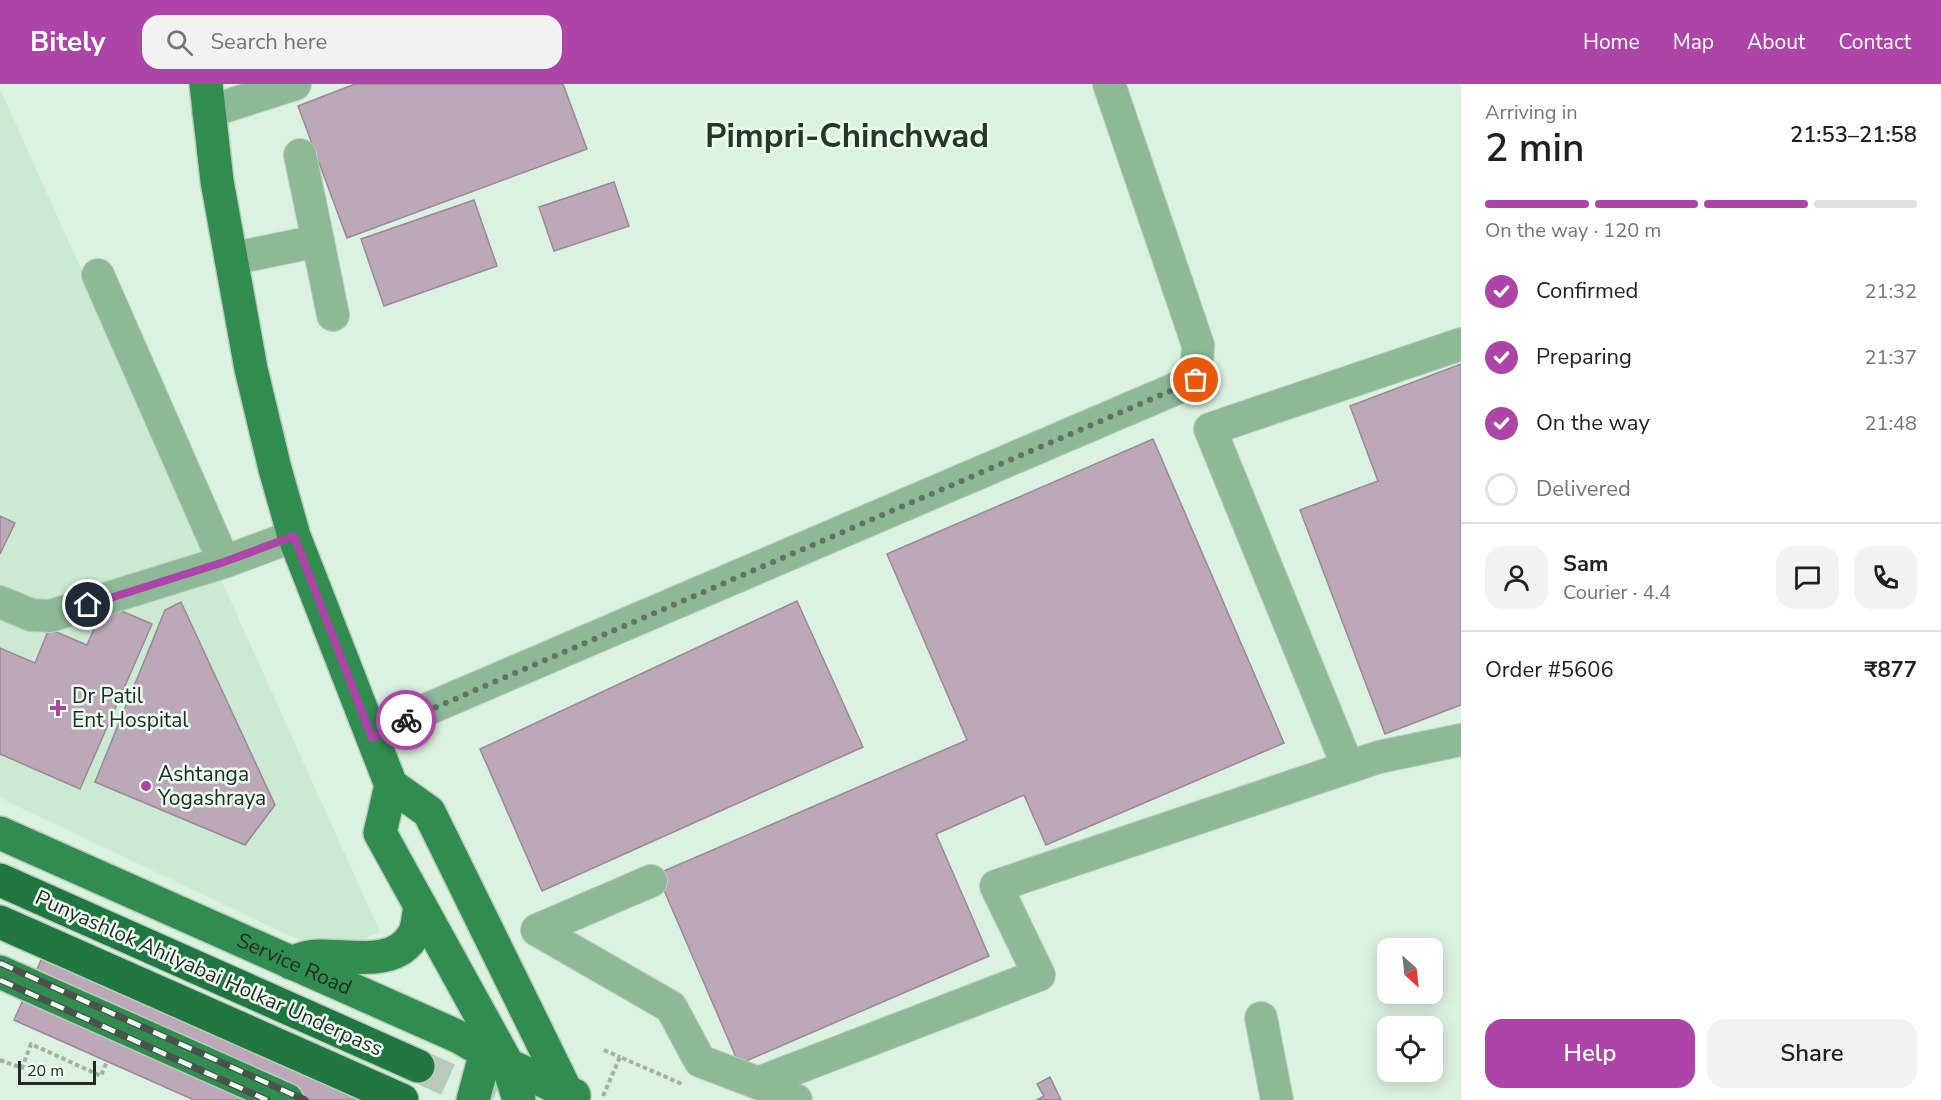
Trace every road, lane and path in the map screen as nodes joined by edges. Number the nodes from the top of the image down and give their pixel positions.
1 (295, 84) edge
2 (1109, 84) edge
3 (207, 98) edge
4 (300, 155) dead end
5 (318, 241) junction
6 (230, 259) junction
7 (98, 275) dead end
8 (333, 315) dead end
9 (1461, 344) edge
10 (294, 536) junction
11 (224, 562) junction
12 (0, 602) edge
13 (372, 738) junction
14 (1461, 740) edge
15 (1348, 767) junction
16 (391, 785) junction
17 (0, 833) edge
18 (0, 880) edge
19 (651, 882) dead end
20 (420, 907) junction
21 (0, 921) edge
22 (537, 930) junction
23 (495, 948) junction
24 (291, 963) junction
25 (0, 972) edge
26 (1261, 1018) dead end
27 (603, 1050) dead end
28 (497, 1058) junction
29 (620, 1058) junction
30 (0, 1060) edge
31 (107, 1061) dead end
32 (418, 1066) tunnel mouth
33 (758, 1083) junction
34 (686, 1086) dead end
35 (574, 1098) edge
36 (287, 1100) edge
37 (402, 1100) edge
38 (473, 1100) edge
39 (519, 1100) edge
40 (602, 1100) edge
41 (796, 1100) edge
42 (1278, 1100) edge

1 - 3 street
2 - 13 street
3 - 6 main road
4 - 5 street
5 - 6 street
5 - 8 street
6 - 10 main road
7 - 11 street
9 - 15 street
10 - 11 street
10 - 13 main road
11 - 12 street
13 - 16 main road
14 - 15 street
15 - 33 street
16 - 20 main road
16 - 23 main road
17 - 24 main road, Service Road
18 - 32 highway, Punyashlok Ahilyabai Holkar Underpass
19 - 22 street
20 - 24 main road
20 - 28 main road
21 - 37 highway, Punyashlok Ahilyabai Holkar Underpass
22 - 23 street
22 - 33 street
23 - 35 main road
24 - 28 main road, Service Road
25 - 36 main road
26 - 42 street
27 - 29 path
28 - 35 main road, Service Road
28 - 38 main road
28 - 39 main road
29 - 34 path
29 - 40 path
30 - 31 path
33 - 41 street

